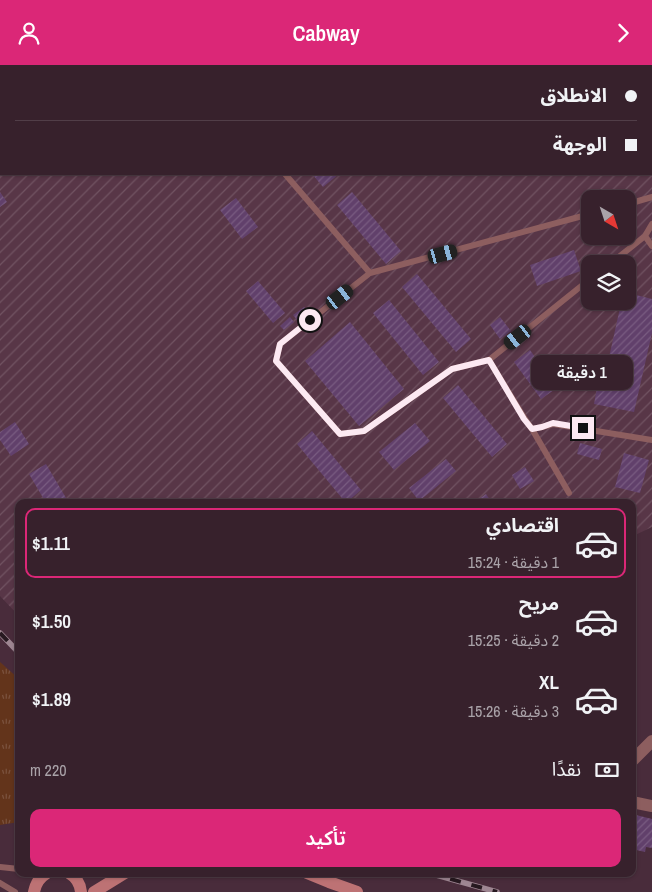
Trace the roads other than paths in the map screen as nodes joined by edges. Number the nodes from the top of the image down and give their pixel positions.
1 (286, 175) edge
2 (652, 197) edge
3 (636, 202) edge
4 (581, 216) edge
5 (652, 224) edge
6 (645, 236) junction
7 (652, 246) edge
8 (621, 255) edge
9 (370, 273) junction
10 (581, 286) edge
11 (489, 360) junction
12 (532, 429) junction
13 (652, 440) edge
14 (569, 493) dead end
15 (652, 741) edge
16 (636, 757) edge
17 (636, 803) edge
18 (652, 806) edge
19 (0, 867) edge
20 (15, 869) edge
21 (40, 877) edge
22 (75, 877) edge
23 (118, 877) edge
24 (316, 877) edge
25 (0, 883) edge
26 (8, 890) edge
27 (15, 892) edge
28 (34, 892) edge
29 (81, 892) edge
30 (94, 892) edge
31 (357, 892) edge

1 - 9 lane
2 - 3 lane
4 - 9 lane
5 - 6 lane
6 - 7 lane
6 - 8 lane
9 - 11 lane
10 - 11 lane
11 - 12 lane
12 - 13 lane
12 - 14 lane
15 - 16 street
17 - 18 street
19 - 20 lane
21 - 28 street
22 - 29 street
23 - 30 street
24 - 31 street
25 - 26 lane
26 - 27 lane

